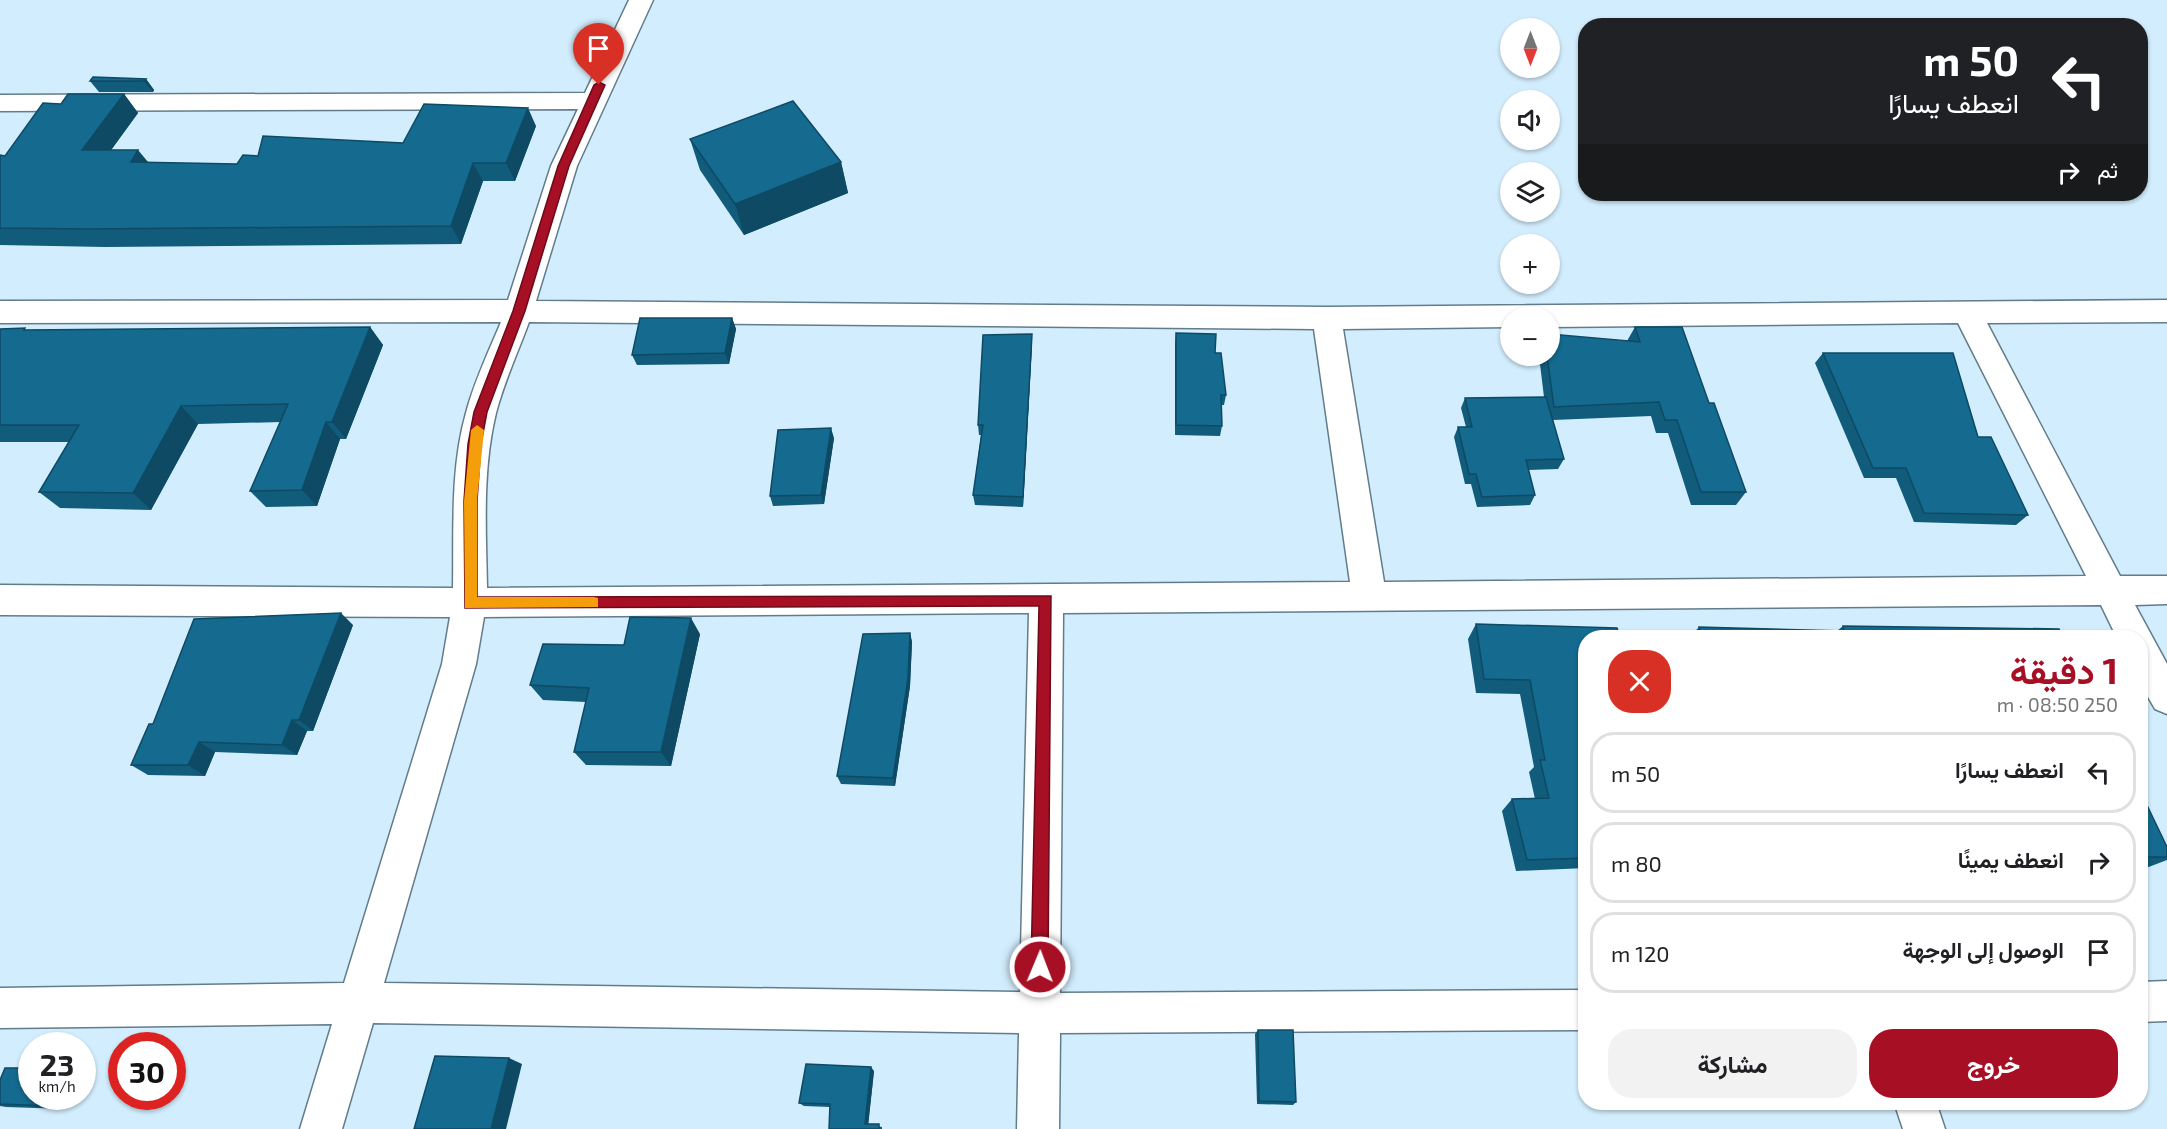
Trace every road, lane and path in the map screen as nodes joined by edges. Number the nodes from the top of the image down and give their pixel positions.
1 (641, 0) edge
2 (592, 101) junction
3 (0, 103) edge
4 (519, 311) junction
5 (2167, 311) edge
6 (0, 312) edge
7 (1967, 312) junction
8 (1327, 318) junction
9 (2110, 590) junction
10 (2167, 590) edge
11 (1369, 594) junction
12 (0, 600) edge
13 (1046, 600) junction
14 (470, 603) junction
15 (2131, 630) edge
16 (2148, 663) edge
17 (2167, 698) edge
18 (2167, 1001) edge
19 (2148, 1002) edge
20 (361, 1003) junction
21 (0, 1008) edge
22 (1578, 1010) edge
23 (1039, 1013) junction
24 (1918, 1110) edge
25 (321, 1129) edge
26 (1038, 1129) edge
27 (1924, 1129) edge

1 - 2 street
2 - 3 street
2 - 4 street
4 - 6 street
4 - 8 street
4 - 14 street
5 - 7 street
7 - 8 street
7 - 9 street
8 - 11 street
9 - 10 street
9 - 11 street
9 - 15 street
11 - 13 street
12 - 14 street
13 - 14 street
13 - 23 street
14 - 20 street
16 - 17 street
18 - 19 street
20 - 21 street
20 - 23 street
20 - 25 street
22 - 23 street
23 - 26 street
24 - 27 street

